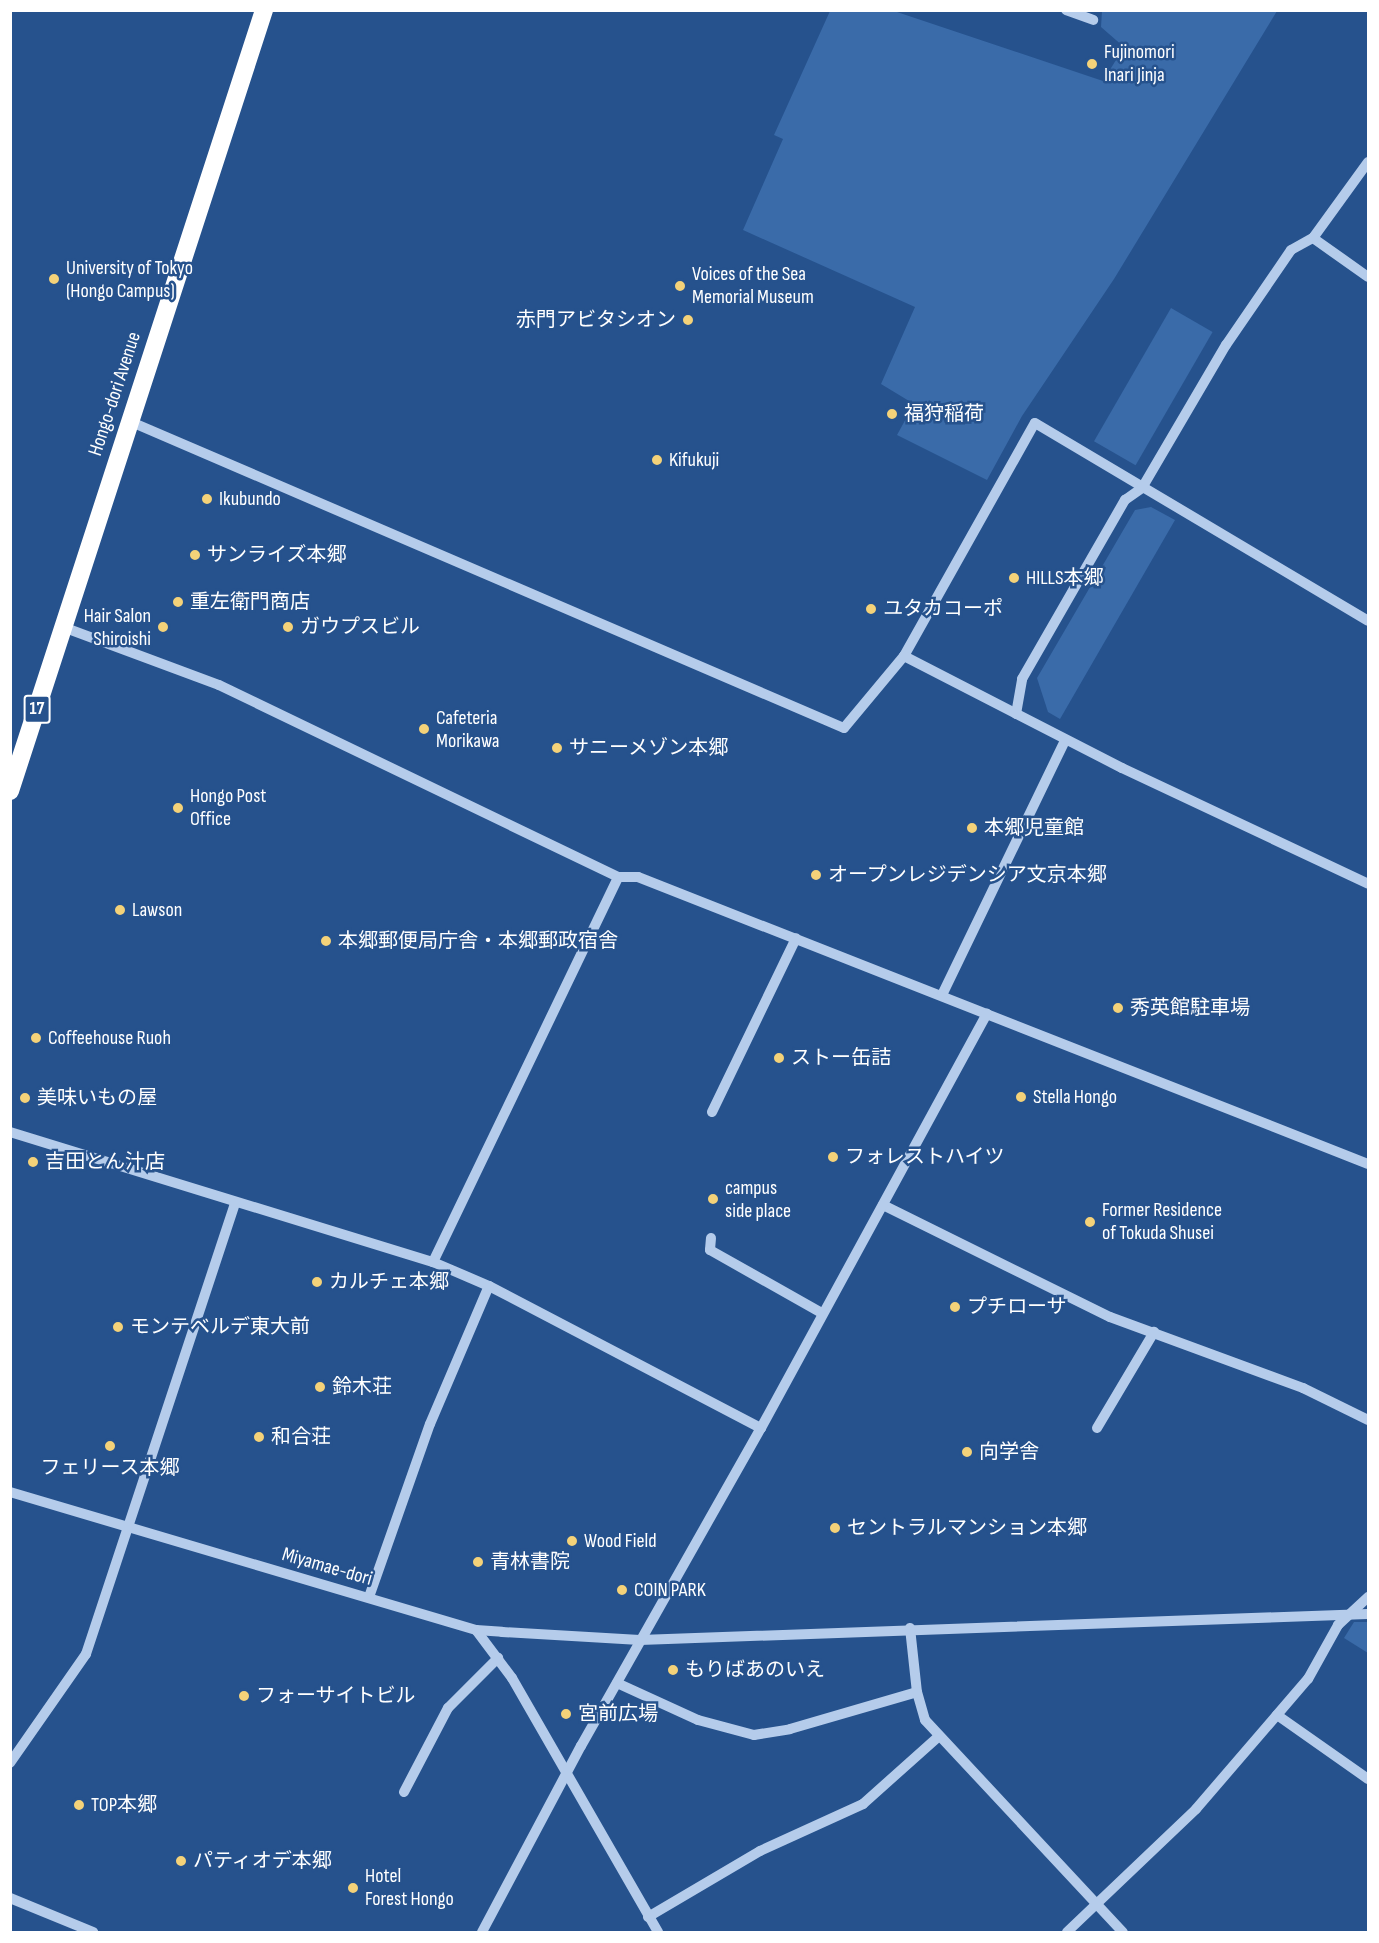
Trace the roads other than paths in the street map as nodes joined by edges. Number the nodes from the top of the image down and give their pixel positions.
1 (264, 10) edge
2 (1066, 10) edge
3 (1093, 20) dead end
4 (1368, 162) edge
5 (1313, 238) junction
6 (1368, 277) edge
7 (129, 421) junction
8 (1143, 488) junction
9 (1368, 621) edge
10 (63, 627) junction
11 (904, 656) junction
12 (1016, 714) junction
13 (1065, 740) junction
14 (10, 791) edge
15 (618, 877) junction
16 (1368, 884) edge
17 (796, 938) junction
18 (942, 995) junction
19 (987, 1014) junction
20 (712, 1112) dead end
21 (10, 1132) edge
22 (1368, 1164) edge
23 (235, 1203) junction
24 (883, 1205) junction
25 (711, 1238) dead end
26 (433, 1262) junction
27 (489, 1286) junction
28 (822, 1313) junction
29 (1154, 1332) junction
30 (1368, 1420) edge
31 (761, 1428) junction
32 (1096, 1428) dead end
33 (10, 1492) edge
34 (125, 1526) junction
35 (369, 1597) junction
36 (1368, 1597) edge
37 (1368, 1614) edge
38 (1347, 1615) junction
39 (910, 1628) junction
40 (476, 1630) junction
41 (640, 1640) junction
42 (498, 1658) junction
43 (617, 1683) junction
44 (917, 1692) junction
45 (1277, 1715) junction
46 (938, 1737) junction
47 (10, 1763) edge
48 (568, 1773) junction
49 (1368, 1779) edge
50 (404, 1792) dead end
51 (10, 1899) edge
52 (1096, 1903) junction
53 (648, 1917) junction
54 (93, 1932) edge
55 (482, 1932) edge
56 (658, 1932) edge
57 (1067, 1932) edge
58 (1123, 1932) edge

1 - 7 highway, Hongo-dori Avenue / 17
2 - 3 street
4 - 5 street
5 - 6 street
5 - 8 street
7 - 10 highway, Hongo-dori Avenue / 17
7 - 11 street
8 - 9 street
8 - 11 street
8 - 12 street
10 - 14 highway, Hongo-dori Avenue / 17
10 - 15 street
11 - 12 street
12 - 13 street
13 - 16 street
13 - 18 street
15 - 17 street
15 - 26 street
17 - 18 street
17 - 20 street
18 - 19 street
19 - 22 street
19 - 24 street
21 - 23 street
23 - 26 street
23 - 34 street
24 - 28 street
24 - 29 street
25 - 28 street
26 - 27 street
27 - 31 street
27 - 35 street
28 - 31 street
29 - 30 street
29 - 32 street
31 - 41 street
33 - 34 street, Miyamae-dori
34 - 35 street, Miyamae-dori
34 - 47 street
35 - 40 street, Miyamae-dori
36 - 38 street
37 - 38 street, Miyamae-dori
38 - 39 street, Miyamae-dori
38 - 45 street
39 - 41 street, Miyamae-dori
39 - 44 street
40 - 41 street, Miyamae-dori
40 - 42 street
41 - 43 street
42 - 48 street
42 - 50 street
43 - 44 street
43 - 48 street
44 - 46 street
45 - 49 street
45 - 52 street
46 - 52 street
46 - 53 street
48 - 53 street
48 - 55 street
51 - 54 street
52 - 57 street
52 - 58 street
53 - 56 street

